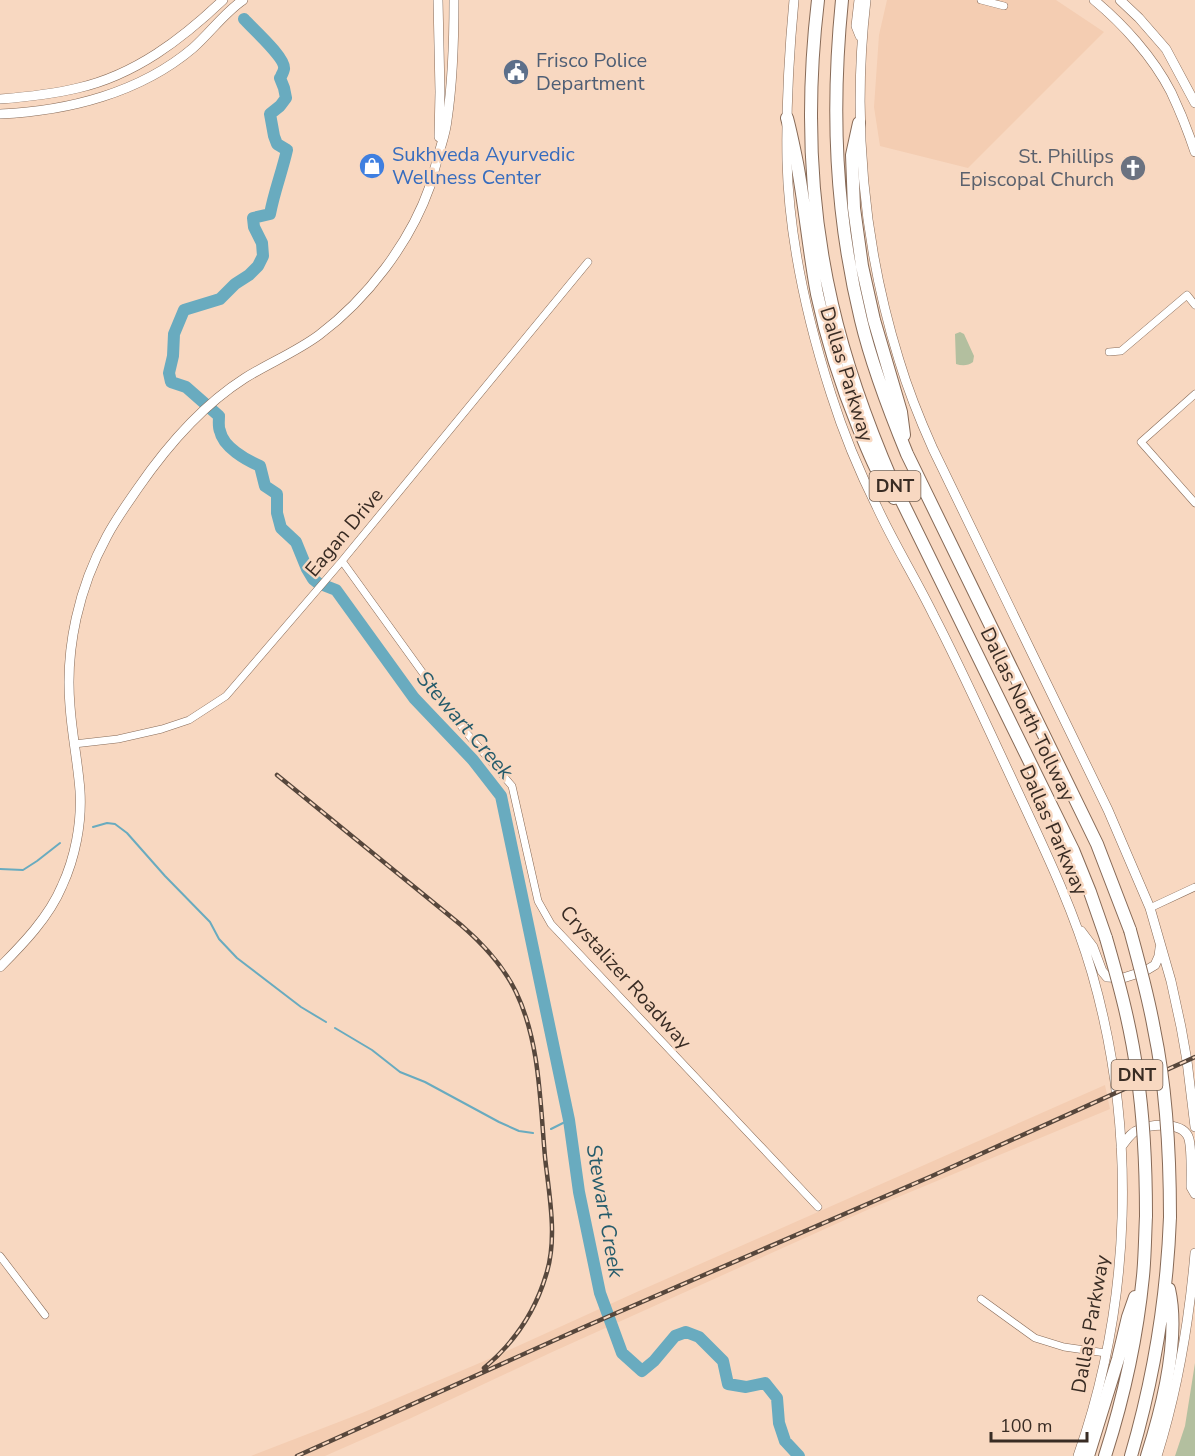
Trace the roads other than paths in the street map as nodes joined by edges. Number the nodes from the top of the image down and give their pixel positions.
1 (223, 0) edge
2 (243, 0) edge
3 (438, 0) edge
4 (454, 0) edge
5 (794, 0) edge
6 (818, 0) edge
7 (842, 0) edge
8 (859, 0) edge
9 (866, 0) edge
10 (981, 0) edge
11 (1119, 0) edge
12 (1096, 1) edge
13 (1004, 6) dead end
14 (861, 41) junction
15 (98, 82) junction
16 (101, 97) junction
17 (0, 99) edge
18 (1195, 104) edge
19 (0, 114) edge
20 (787, 118) junction
21 (859, 123) junction
22 (1195, 152) edge
23 (438, 155) junction
24 (588, 262) dead end
25 (1195, 305) edge
26 (1109, 352) dead end
27 (1195, 394) edge
28 (906, 454) junction
29 (1195, 503) edge
30 (910, 518) junction
31 (342, 561) junction
32 (74, 744) junction
33 (1195, 887) edge
34 (1150, 908) junction
35 (1076, 925) junction
36 (1160, 942) junction
37 (0, 968) edge
38 (1195, 1127) edge
39 (1121, 1147) junction
40 (1195, 1194) edge
41 (818, 1207) dead end
42 (1195, 1253) edge
43 (0, 1256) edge
44 (1143, 1276) junction
45 (1167, 1280) junction
46 (981, 1299) dead end
47 (45, 1315) dead end
48 (1106, 1353) junction
49 (1078, 1456) edge
50 (1088, 1456) edge
51 (1105, 1456) edge
52 (1131, 1456) edge
53 (1147, 1456) edge
54 (1157, 1456) edge

1 - 15 main road
2 - 16 main road
3 - 23 main road
4 - 23 main road
5 - 20 main road, Dallas Parkway
6 - 30 highway, Dallas North Tollway / DNT
7 - 28 highway, Dallas North Tollway / DNT
8 - 14 main road
9 - 14 main road
10 - 13 street
11 - 18 main road
12 - 22 main road
14 - 21 main road
15 - 16 main road
15 - 17 main road
16 - 19 main road
20 - 30 highway
20 - 35 main road, Dallas Parkway
21 - 28 highway
21 - 34 main road
23 - 32 main road
24 - 31 street, Eagan Drive
25 - 26 street
27 - 29 street
28 - 45 highway, Dallas North Tollway / DNT, bridge
30 - 44 highway, Dallas North Tollway / DNT, bridge
31 - 32 street, Eagan Drive
31 - 41 street, Crystalizer Roadway
32 - 37 main road
33 - 34 street
34 - 36 main road
35 - 36 main road
35 - 39 main road, Dallas Parkway
36 - 38 main road
39 - 40 main road
39 - 48 main road, Dallas Parkway
42 - 54 main road
43 - 47 street
44 - 50 highway
44 - 51 highway, Dallas North Tollway / DNT
45 - 52 highway, Dallas North Tollway / DNT
45 - 53 highway
46 - 48 street
48 - 49 main road, Dallas Parkway

